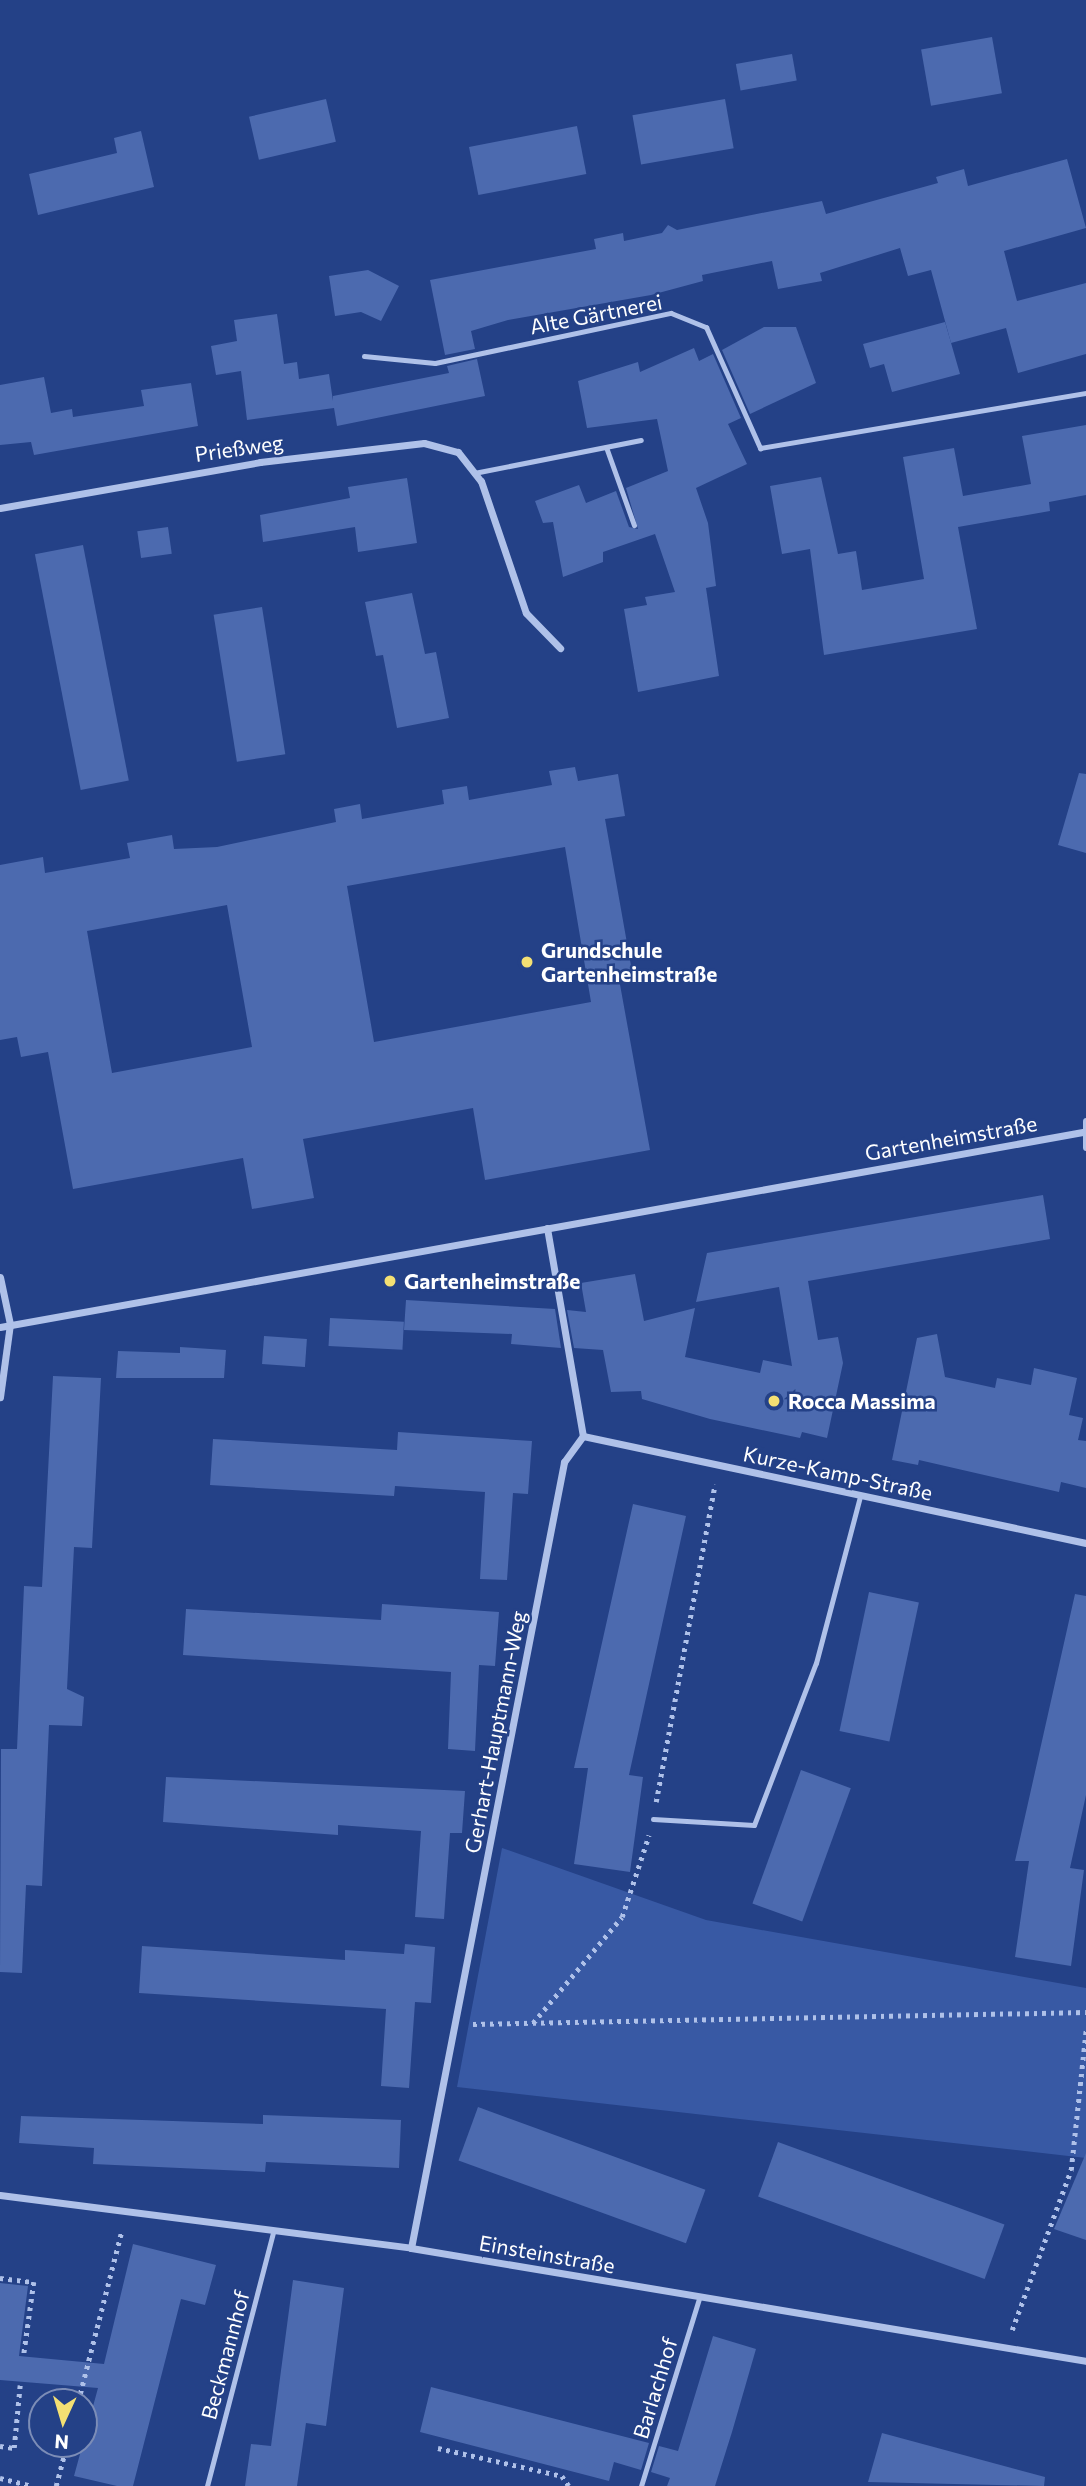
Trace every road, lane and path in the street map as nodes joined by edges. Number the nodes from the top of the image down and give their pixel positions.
1 (364, 356) dead end
2 (1086, 393) edge
3 (641, 440) dead end
4 (606, 447) junction
5 (474, 473) junction
6 (0, 508) edge
7 (634, 526) dead end
8 (560, 648) dead end
9 (1086, 1121) edge
10 (1083, 1132) junction
11 (1086, 1147) edge
12 (547, 1227) junction
13 (0, 1277) edge
14 (10, 1324) junction
15 (0, 1327) edge
16 (0, 1397) edge
17 (583, 1436) junction
18 (718, 1465) junction
19 (860, 1497) junction
20 (1086, 1543) edge
21 (653, 1819) junction
22 (1086, 2012) edge
23 (458, 2024) junction
24 (533, 2024) junction
25 (1086, 2030) edge
26 (0, 2195) edge
27 (126, 2212) junction
28 (274, 2231) junction
29 (411, 2248) junction
30 (0, 2278) edge
31 (699, 2299) junction
32 (1006, 2346) junction
33 (24, 2354) dead end
34 (1086, 2361) edge
35 (20, 2385) dead end
36 (82, 2388) edge
37 (0, 2446) edge
38 (438, 2448) dead end
39 (63, 2458) edge
40 (0, 2478) edge
41 (32, 2486) edge
42 (56, 2486) edge
43 (206, 2486) edge
44 (569, 2486) edge
45 (641, 2486) edge

1 - 2 lane, Alte Gärtnerei
3 - 4 lane
4 - 5 lane
4 - 7 lane
5 - 6 street, Prießweg
5 - 8 street, Prießweg
9 - 10 street
10 - 11 street
10 - 12 street, Gartenheimstraße
12 - 14 street, Gartenheimstraße
12 - 17 street
13 - 14 street
14 - 15 street, Gartenheimstraße
14 - 16 street
17 - 18 street, Kurze-Kamp-Straße
17 - 23 street, Gerhart-Hauptmann-Weg
18 - 19 street, Kurze-Kamp-Straße
18 - 21 path
19 - 20 street, Kurze-Kamp-Straße
19 - 21 lane
21 - 24 path
22 - 24 path
23 - 24 path
23 - 29 street, Gerhart-Hauptmann-Weg
25 - 32 path
26 - 27 street, Einsteinstraße
27 - 28 street, Einsteinstraße
27 - 36 path
28 - 29 street, Einsteinstraße
28 - 43 lane, Beckmannhof
29 - 31 street, Einsteinstraße
30 - 33 path
31 - 32 street, Einsteinstraße
31 - 45 lane, Barlachhof
32 - 34 street, Einsteinstraße
35 - 37 path
38 - 44 path
39 - 42 path
40 - 41 path

